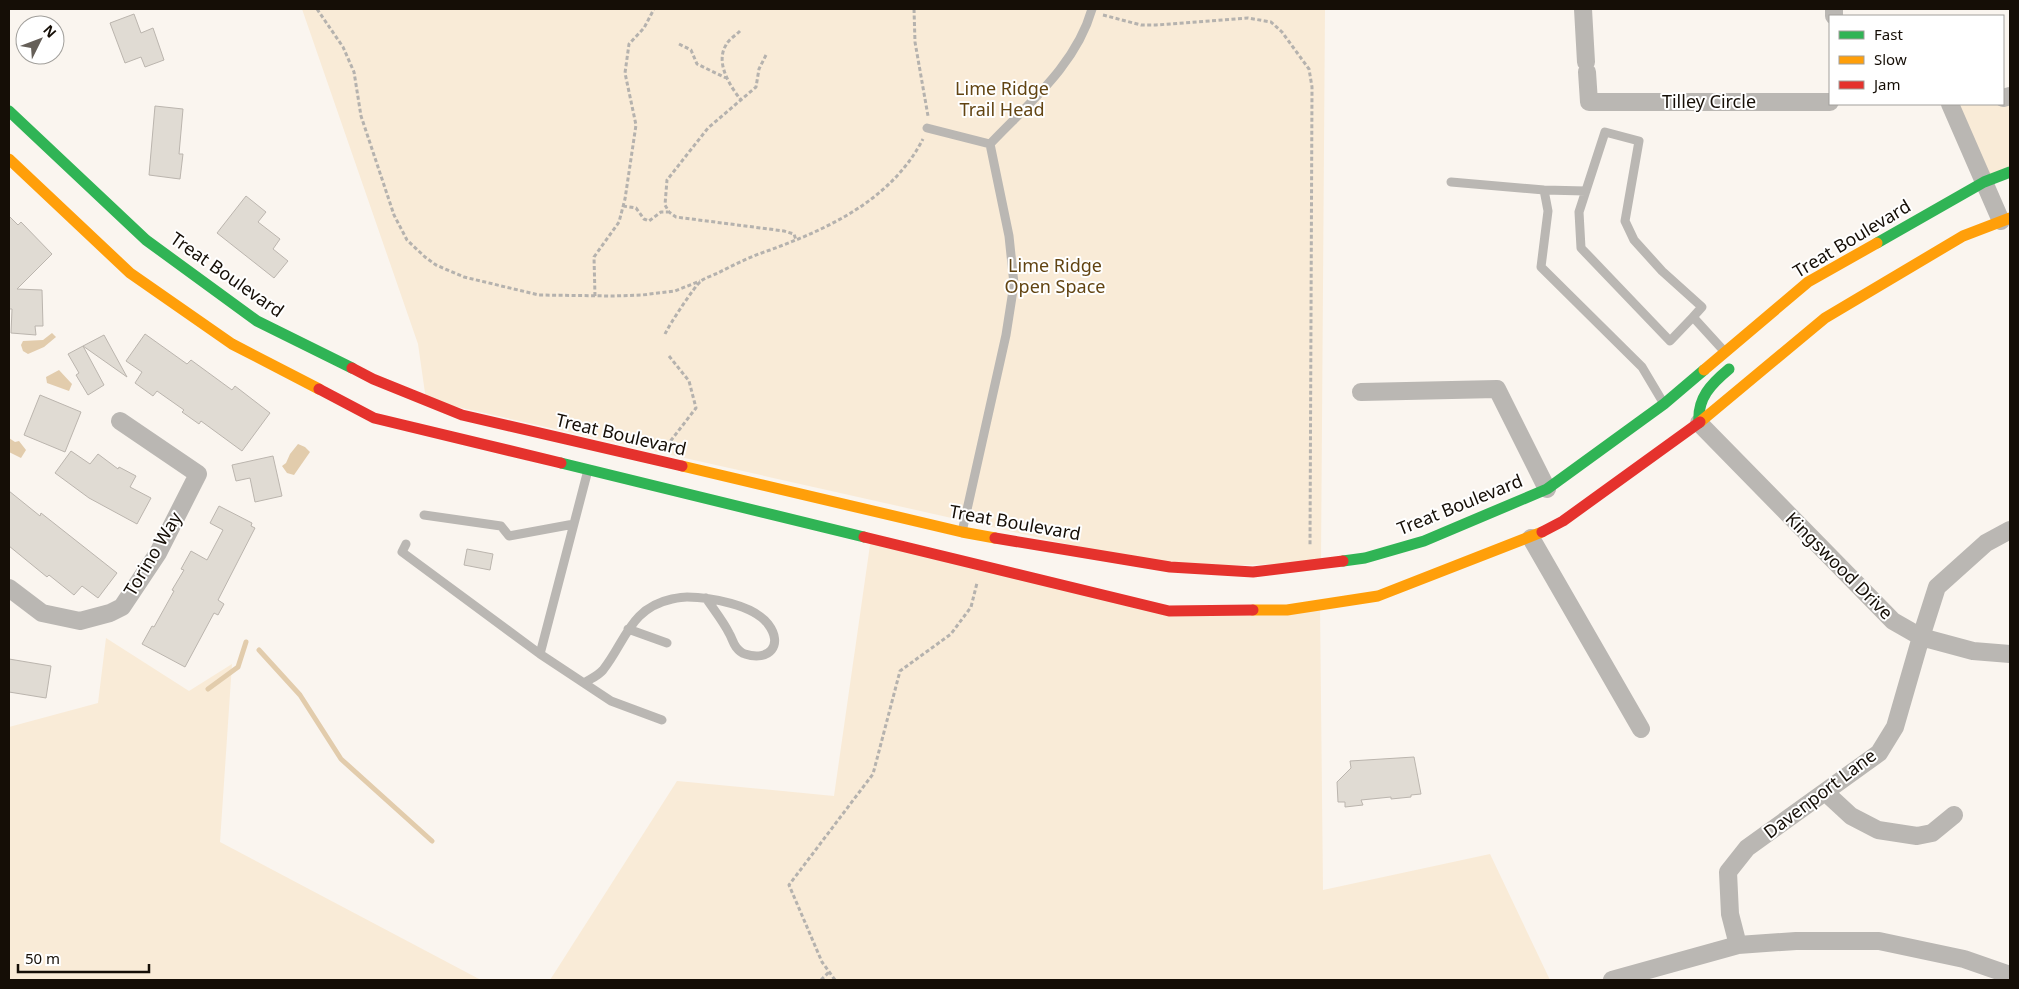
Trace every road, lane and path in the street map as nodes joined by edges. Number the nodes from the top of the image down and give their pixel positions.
1 (318, 9) edge
2 (654, 9) edge
3 (914, 9) edge
4 (1583, 9) edge
5 (1092, 10) edge
6 (740, 31) dead end
7 (679, 44) dead end
8 (766, 55) dead end
9 (726, 78) junction
10 (741, 100) junction
11 (1829, 102) edge
12 (1950, 105) edge
13 (9, 112) edge
14 (927, 128) junction
15 (990, 144) junction
16 (9, 159) edge
17 (2010, 172) edge
18 (1451, 182) dead end
19 (1984, 182) junction
20 (1544, 190) junction
21 (1586, 191) junction
22 (623, 206) junction
23 (669, 212) junction
24 (2005, 220) edge
25 (796, 240) junction
26 (700, 281) junction
27 (595, 296) junction
28 (1782, 305) junction
29 (1693, 317) junction
30 (1769, 331) dead end
31 (665, 334) dead end
32 (1726, 353) junction
33 (669, 356) dead end
34 (1736, 363) dead end
35 (1361, 392) dead end
36 (1664, 404) junction
37 (1692, 420) junction
38 (120, 421) dead end
39 (664, 449) dead end
40 (588, 470) junction
41 (1582, 476) dead end
42 (1552, 486) junction
43 (424, 515) dead end
44 (574, 524) junction
45 (2010, 530) edge
46 (962, 532) junction
47 (1531, 538) junction
48 (406, 544) dead end
49 (981, 565) junction
50 (1310, 565) junction
51 (9, 588) edge
52 (706, 598) junction
53 (628, 630) junction
54 (1921, 637) junction
55 (667, 643) dead end
56 (540, 654) junction
57 (2010, 654) edge
58 (584, 683) junction
59 (662, 720) dead end
60 (1641, 729) dead end
61 (1825, 792) junction
62 (1954, 815) dead end
63 (1738, 945) junction
64 (829, 972) junction
65 (2010, 975) edge
66 (821, 980) edge
67 (835, 980) edge
68 (1612, 980) edge

1 - 27 path
2 - 22 path
3 - 14 path
4 - 11 street, Tilley Circle
5 - 15 lane
5 - 50 path
6 - 9 path
7 - 9 path
8 - 10 path
9 - 10 path
10 - 23 path
12 - 19 street
13 - 46 main road, Treat Boulevard
14 - 15 lane
14 - 25 path
15 - 46 lane
16 - 40 main road
17 - 19 main road, Treat Boulevard
18 - 20 lane
19 - 24 street
19 - 28 main road, Treat Boulevard
20 - 21 lane
20 - 36 lane
21 - 29 lane
21 - 29 lane
22 - 23 path
22 - 27 path
23 - 25 path
24 - 37 main road
25 - 26 path
26 - 27 path
26 - 31 path
28 - 30 main road
28 - 32 main road, Treat Boulevard
29 - 32 lane
32 - 36 main road, Treat Boulevard
33 - 39 path
34 - 37 main road
35 - 42 street
36 - 42 main road, Treat Boulevard
37 - 47 main road
37 - 54 street, Kingswood Drive
38 - 51 street, Torino Way
40 - 44 lane
40 - 49 main road
41 - 42 main road
42 - 50 main road, Treat Boulevard
43 - 44 lane
44 - 56 lane
45 - 54 street, Davenport Lane
46 - 50 main road, Treat Boulevard
47 - 49 main road
47 - 60 street
48 - 56 lane
49 - 64 path
52 - 52 lane
52 - 53 lane
53 - 55 lane
53 - 58 lane
54 - 57 street, Kingswood Drive
54 - 61 street, Davenport Lane
56 - 58 lane
58 - 59 lane
61 - 62 street
61 - 63 street, Davenport Lane
63 - 65 street
63 - 68 street
64 - 66 path
64 - 67 path

